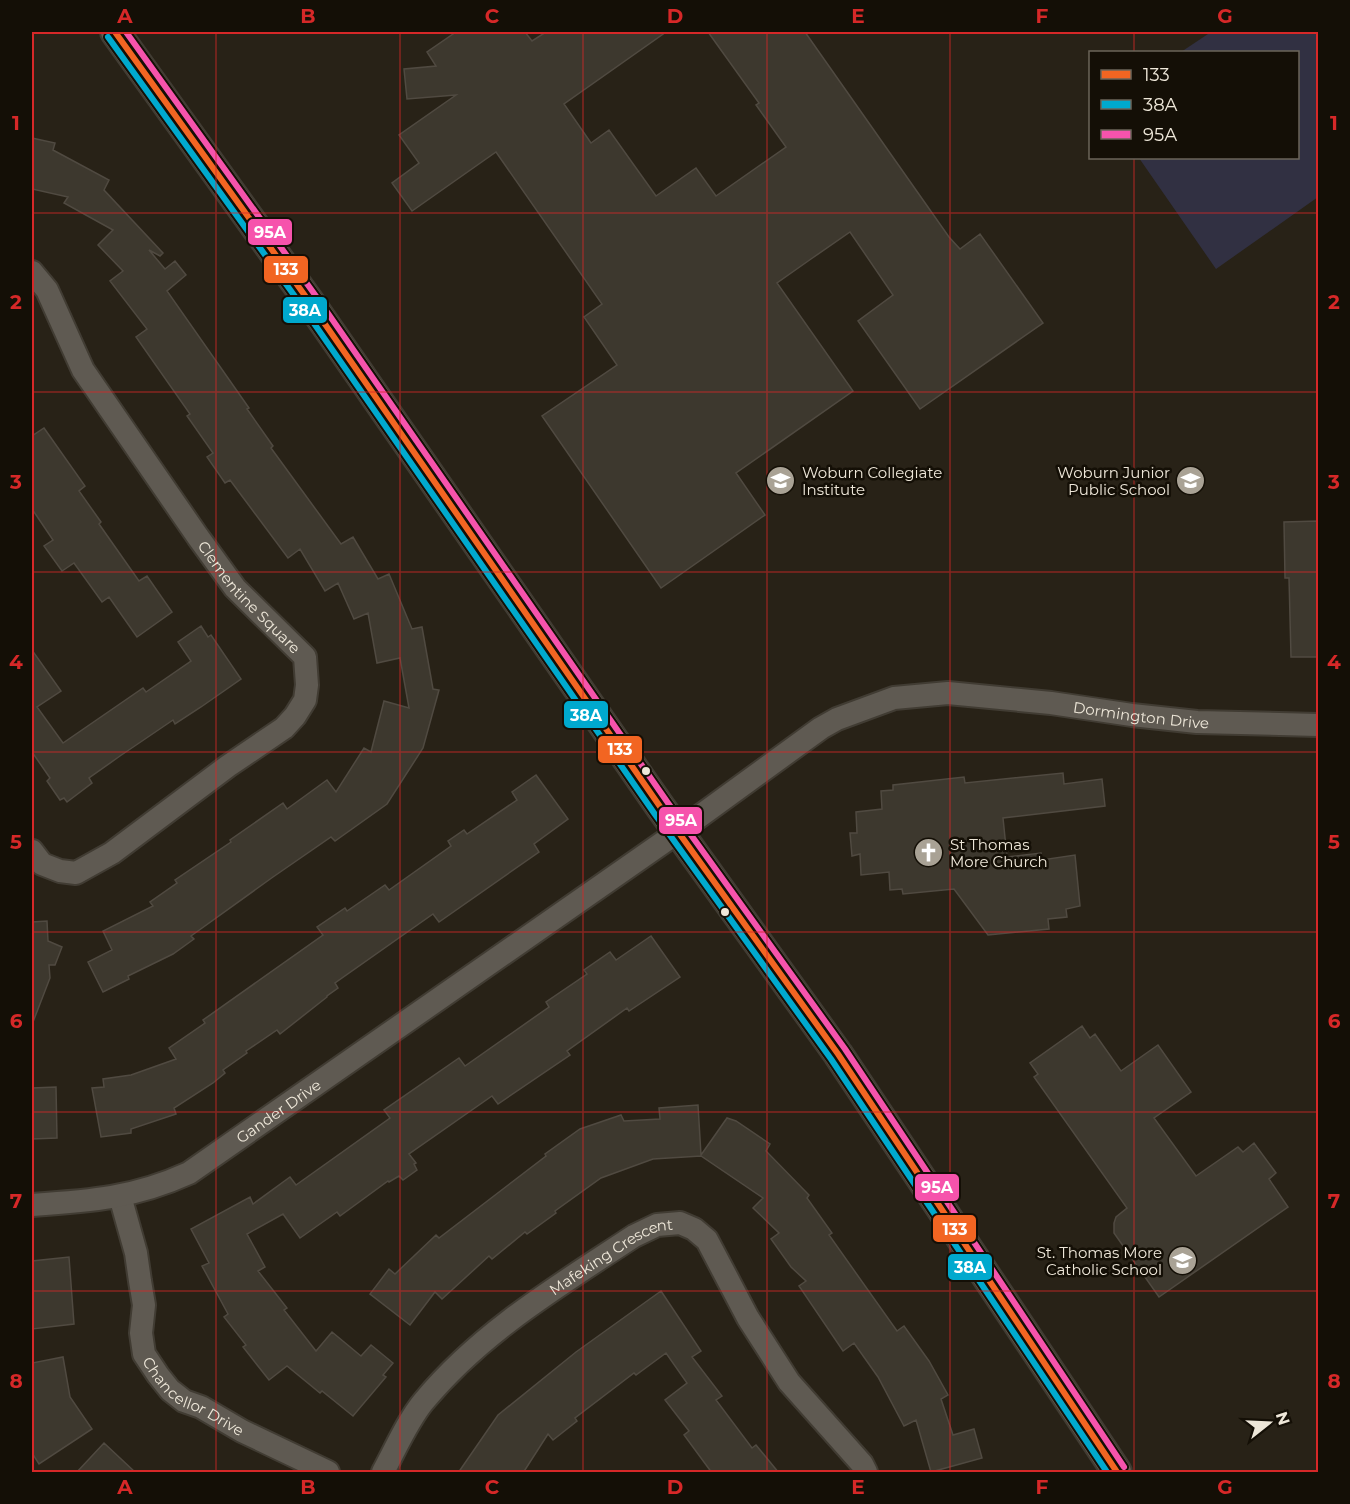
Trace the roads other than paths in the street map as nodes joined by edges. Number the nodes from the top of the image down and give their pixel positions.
1 (115, 32) edge
2 (32, 272) edge
3 (1318, 725) edge
4 (678, 832) junction
5 (32, 851) edge
6 (120, 1196) junction
7 (32, 1205) edge
8 (328, 1473) edge
9 (383, 1473) edge
10 (866, 1473) edge
11 (1117, 1473) edge

1 - 4 main road
2 - 5 street, Clementine Square
3 - 4 street, Dormington Drive
4 - 6 street, Gander Drive
4 - 11 main road
6 - 7 street, Gander Drive
6 - 8 street, Chancellor Drive
9 - 10 street, Mafeking Crescent

